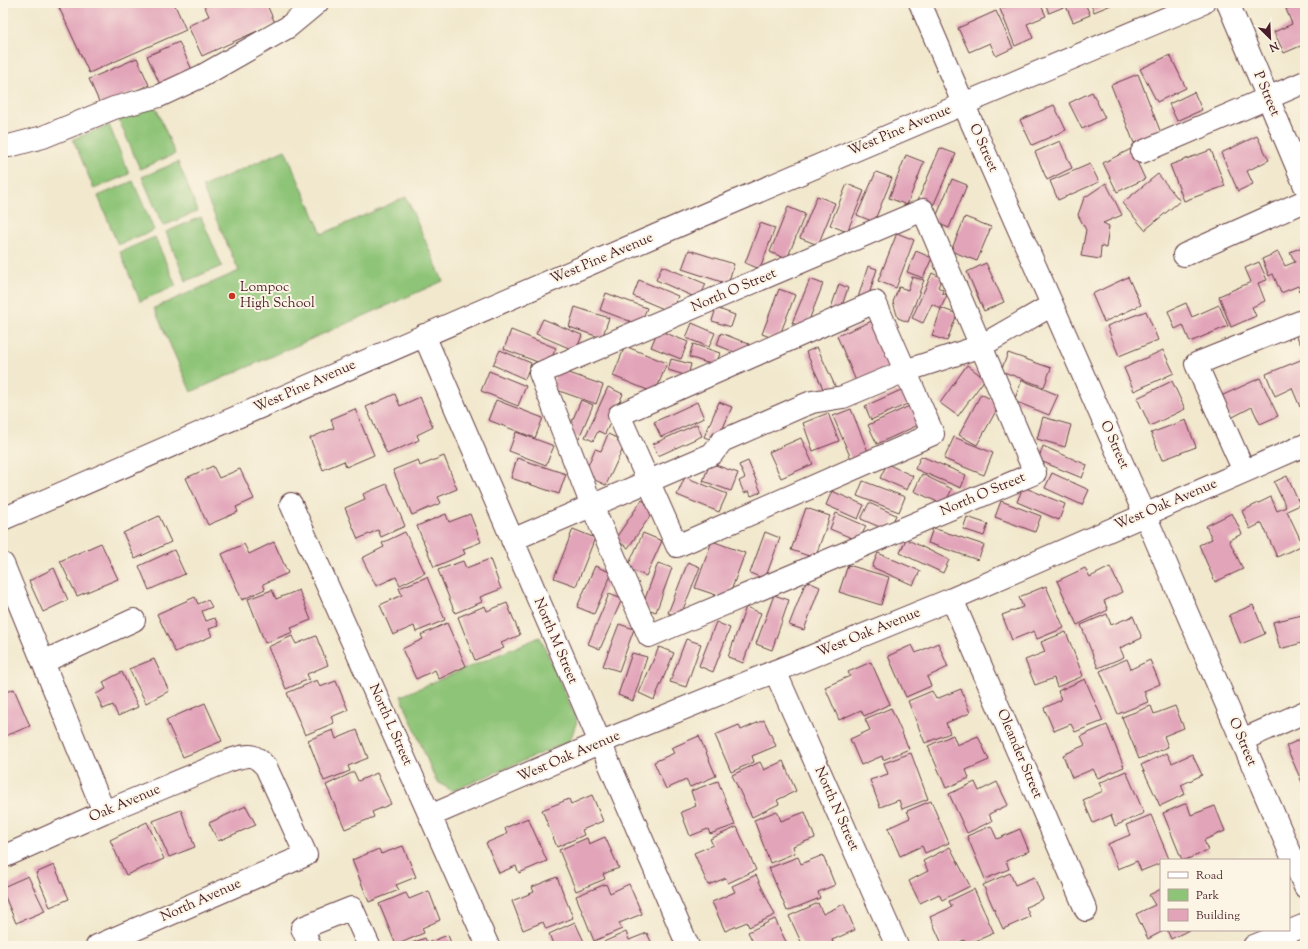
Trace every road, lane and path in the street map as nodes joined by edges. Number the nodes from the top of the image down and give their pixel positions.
1 (318, 3) edge
2 (921, 3) edge
3 (1203, 3) edge
4 (1228, 3) edge
5 (1305, 82) edge
6 (1268, 98) junction
7 (963, 104) junction
8 (3, 146) edge
9 (1142, 152) dead end
10 (1305, 186) edge
11 (1305, 201) edge
12 (1184, 256) dead end
13 (1052, 305) junction
14 (1305, 320) edge
15 (424, 335) junction
16 (981, 346) junction
17 (905, 370) junction
18 (1305, 445) edge
19 (1244, 472) junction
20 (648, 481) junction
21 (292, 504) dead end
22 (592, 506) junction
23 (1145, 515) junction
24 (3, 520) edge
25 (512, 540) junction
26 (3, 564) edge
27 (952, 598) junction
28 (134, 620) dead end
29 (43, 662) junction
30 (775, 671) junction
31 (1305, 712) edge
32 (1242, 740) junction
33 (599, 743) junction
34 (104, 812) junction
35 (430, 816) junction
36 (306, 855) joint
37 (3, 857) edge
38 (1305, 887) edge
39 (1086, 910) dead end
40 (1305, 924) edge
41 (1290, 930) edge
42 (1289, 931) edge
43 (97, 946) edge
44 (310, 946) edge
45 (369, 946) edge
46 (488, 946) edge
47 (688, 946) edge
48 (896, 946) edge
49 (1254, 946) edge

1 - 8 street
2 - 7 street, O Street
3 - 7 street, West Pine Avenue
4 - 6 street, P Street
5 - 6 street
6 - 9 street
6 - 10 street, P Street
7 - 13 street, O Street
7 - 15 street, West Pine Avenue
11 - 12 street
13 - 16 street
13 - 23 street, O Street
14 - 19 street
15 - 24 street, West Pine Avenue
15 - 25 street, North M Street
16 - 17 street
16 - 22 street, North O Street
16 - 22 street, North O Street
17 - 20 street
17 - 20 street
17 - 20 street
18 - 19 street, West Oak Avenue
19 - 23 street, West Oak Avenue
20 - 22 street
21 - 35 street, North L Street
22 - 25 street
23 - 27 street, West Oak Avenue
23 - 32 street, O Street
25 - 33 street, North M Street
26 - 29 street
27 - 30 street, West Oak Avenue
27 - 39 street, Oleander Street
28 - 29 street
29 - 34 street
30 - 33 street, West Oak Avenue
30 - 48 street, North N Street
31 - 32 street
32 - 38 street, O Street
33 - 35 street, West Oak Avenue
33 - 47 street, North M Street
34 - 36 street, Oak Avenue
34 - 37 street, Oak Avenue
35 - 46 street, North L Street
36 - 43 street, North Avenue
40 - 41 street
42 - 49 street
44 - 45 street

